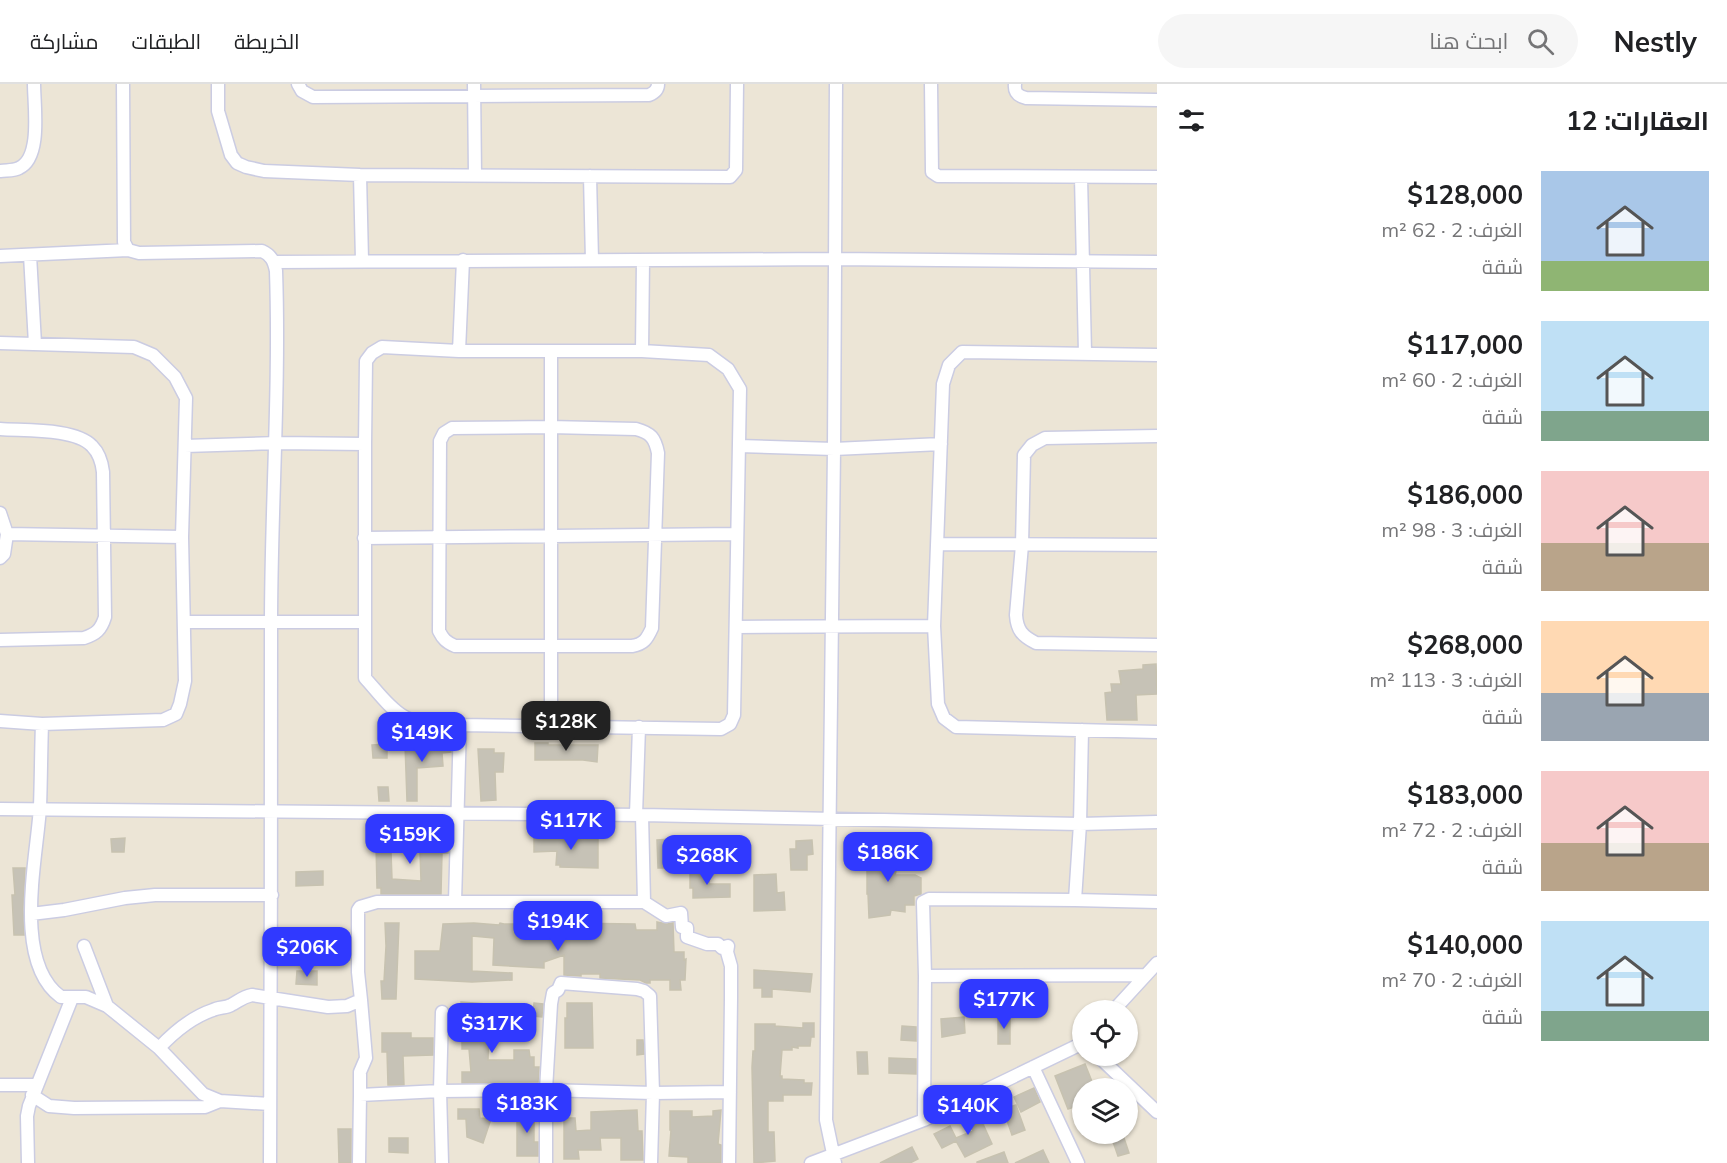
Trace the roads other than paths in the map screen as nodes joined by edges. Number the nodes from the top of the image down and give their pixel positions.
1 (34, 84) edge
2 (123, 84) edge
3 (218, 84) edge
4 (298, 84) edge
5 (658, 84) edge
6 (737, 84) edge
7 (836, 84) edge
8 (931, 84) edge
9 (1015, 84) edge
10 (474, 90) edge
11 (1157, 100) edge
12 (0, 171) edge
13 (360, 175) junction
14 (475, 175) junction
15 (590, 176) junction
16 (1081, 177) junction
17 (1157, 177) edge
18 (128, 250) junction
19 (30, 255) junction
20 (0, 256) edge
21 (834, 259) junction
22 (362, 260) junction
23 (463, 260) junction
24 (592, 260) junction
25 (643, 260) junction
26 (1083, 261) junction
27 (274, 262) junction
28 (1157, 262) edge
29 (0, 343) edge
30 (35, 344) junction
31 (459, 351) junction
32 (551, 351) junction
33 (642, 351) junction
34 (1085, 353) junction
35 (1157, 355) edge
36 (550, 427) junction
37 (0, 429) edge
38 (1157, 436) edge
39 (277, 443) junction
40 (364, 444) junction
41 (941, 444) junction
42 (185, 446) junction
43 (739, 446) junction
44 (834, 449) junction
45 (0, 513) edge
46 (7, 534) junction
47 (655, 534) junction
48 (737, 534) junction
49 (104, 535) junction
50 (550, 536) junction
51 (182, 537) junction
52 (364, 538) junction
53 (439, 538) junction
54 (938, 544) junction
55 (1022, 545) junction
56 (1157, 545) edge
57 (0, 558) edge
58 (184, 622) junction
59 (271, 622) junction
60 (365, 622) junction
61 (736, 627) junction
62 (831, 627) junction
63 (934, 627) junction
64 (0, 640) edge
65 (552, 645) junction
66 (1157, 645) edge
67 (0, 721) edge
68 (42, 724) junction
69 (460, 725) junction
70 (551, 726) junction
71 (639, 727) junction
72 (1082, 730) junction
73 (1157, 732) edge
74 (0, 809) edge
75 (39, 809) junction
76 (272, 811) junction
77 (456, 813) junction
78 (639, 815) junction
79 (830, 818) junction
80 (1157, 822) edge
81 (1080, 824) junction
82 (272, 895) junction
83 (1075, 900) junction
84 (455, 902) junction
85 (644, 902) junction
86 (1157, 902) edge
87 (31, 914) junction
88 (84, 946) dead end
89 (1157, 963) edge
90 (1145, 975) junction
91 (925, 976) junction
92 (72, 998) junction
93 (272, 998) junction
94 (361, 1000) junction
95 (1123, 1000) edge
96 (107, 1005) junction
97 (442, 1012) dead end
98 (159, 1048) junction
99 (1072, 1048) edge
100 (1109, 1066) edge
101 (1033, 1067) junction
102 (0, 1085) edge
103 (35, 1090) junction
104 (546, 1090) junction
105 (440, 1091) junction
106 (730, 1092) junction
107 (653, 1093) junction
108 (360, 1095) junction
109 (220, 1101) junction
110 (270, 1104) junction
111 (1157, 1112) edge
112 (924, 1120) junction
113 (834, 1159) edge
114 (28, 1163) edge
115 (270, 1163) edge
116 (359, 1163) edge
117 (442, 1163) edge
118 (546, 1163) edge
119 (651, 1163) edge
120 (729, 1163) edge
121 (811, 1163) edge
122 (1078, 1163) edge

1 - 12 street
2 - 18 street
3 - 13 street
4 - 10 street
5 - 10 street
6 - 15 street
7 - 21 street
8 - 16 street
9 - 11 street
10 - 14 street
13 - 14 street
13 - 22 street
14 - 15 street
15 - 24 street
16 - 17 street
16 - 26 street
18 - 19 street
18 - 27 street
19 - 20 street
19 - 30 street
21 - 25 street
21 - 26 street
21 - 44 street
22 - 23 street
22 - 27 street
23 - 24 street
23 - 31 street
24 - 25 street
25 - 33 street
26 - 28 street
26 - 34 street
27 - 39 street
29 - 30 street
30 - 42 street
31 - 32 street
31 - 40 street
32 - 33 street
32 - 36 street
33 - 43 street
34 - 35 street
34 - 41 street
36 - 47 street
36 - 50 street
36 - 53 street
37 - 49 street
38 - 55 street
39 - 40 street
39 - 42 street
39 - 59 street
40 - 52 street
41 - 44 street
41 - 54 street
42 - 51 street
43 - 44 street
43 - 48 street
44 - 62 street
45 - 46 street
46 - 49 street
46 - 57 street
47 - 48 street
47 - 50 street
47 - 65 street
48 - 61 street
49 - 51 street
49 - 64 street
50 - 53 street
50 - 65 street
51 - 58 street
52 - 53 street
52 - 60 street
53 - 65 street
54 - 55 street
54 - 63 street
55 - 56 street
55 - 66 street
58 - 59 street
58 - 68 street
59 - 60 street
59 - 76 street
60 - 69 street
61 - 62 street
61 - 71 street
62 - 63 street
62 - 79 street
63 - 72 street
65 - 70 street
67 - 68 street
68 - 75 street
69 - 70 street
69 - 77 street
70 - 71 street
71 - 78 street
72 - 73 street
72 - 81 street
74 - 75 street
75 - 76 street
75 - 87 street
76 - 77 street
76 - 82 street
77 - 78 street
77 - 84 street
78 - 79 street
78 - 85 street
79 - 81 street
79 - 113 street
80 - 81 street
81 - 83 street
82 - 87 street
82 - 93 street
83 - 86 street
83 - 91 street
84 - 85 street
84 - 94 street
85 - 106 street
87 - 92 street
88 - 96 street
89 - 90 street
90 - 91 street
90 - 95 street
91 - 112 street
92 - 96 street
92 - 103 street
93 - 94 street
93 - 98 street
93 - 110 street
94 - 108 street
96 - 98 street
97 - 105 street
98 - 109 street
99 - 101 street
100 - 111 street
101 - 112 street
101 - 122 street
102 - 103 street
103 - 109 street
103 - 114 street
104 - 105 street
104 - 107 street
104 - 107 street
104 - 118 street
105 - 108 street
105 - 117 street
106 - 107 street
106 - 120 street
107 - 119 street
108 - 116 street
109 - 110 street
110 - 115 street
112 - 113 street
113 - 121 street

